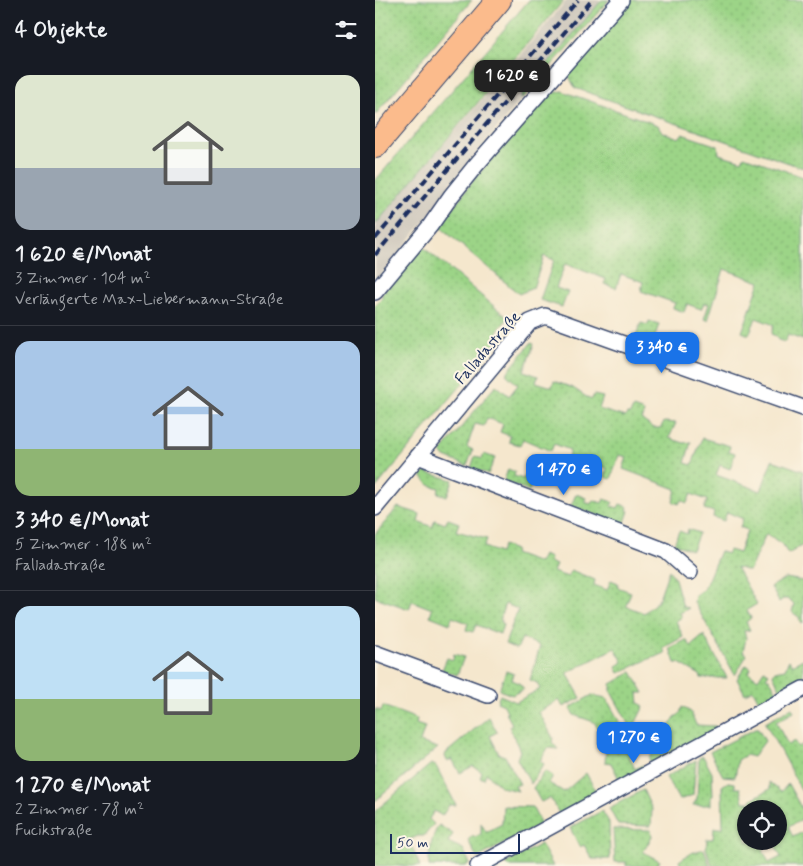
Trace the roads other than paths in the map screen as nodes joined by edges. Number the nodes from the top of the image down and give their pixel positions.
1 (499, 0) edge
2 (621, 0) edge
3 (375, 146) edge
4 (375, 292) edge
5 (803, 408) edge
6 (418, 456) junction
7 (375, 508) edge
8 (690, 572) dead end
9 (375, 653) edge
10 (803, 689) edge
11 (488, 695) dead end
12 (479, 866) edge

1 - 3 main road
2 - 4 street
5 - 6 street, Falladastraße
6 - 7 street, Falladastraße
6 - 8 street
9 - 11 street
10 - 12 street

